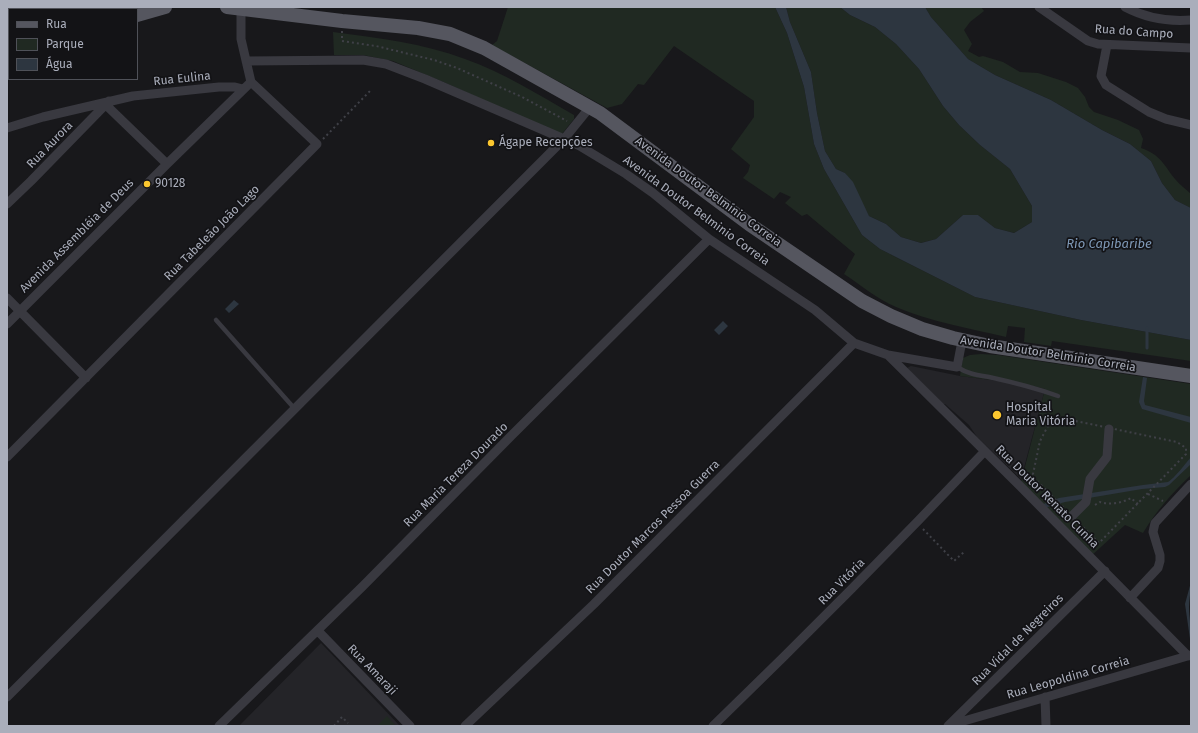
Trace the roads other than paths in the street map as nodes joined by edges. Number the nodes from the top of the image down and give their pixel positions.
1 (165, 7) edge
2 (1039, 7) edge
3 (1125, 7) edge
4 (234, 8) edge
5 (138, 15) edge
6 (1191, 20) edge
7 (1107, 45) junction
8 (1191, 48) edge
9 (246, 61) junction
10 (251, 82) junction
11 (243, 89) junction
12 (107, 103) junction
13 (590, 107) junction
14 (1191, 125) edge
15 (7, 128) edge
16 (564, 139) junction
17 (167, 164) junction
18 (7, 204) edge
19 (709, 239) junction
20 (7, 298) edge
21 (20, 310) junction
22 (216, 320) dead end
23 (7, 324) edge
24 (962, 341) junction
25 (854, 343) junction
26 (888, 355) junction
27 (957, 367) junction
28 (1191, 376) edge
29 (86, 378) junction
30 (1058, 396) dead end
31 (294, 408) junction
32 (1109, 429) road end
33 (985, 452) junction
34 (7, 457) edge
35 (1191, 484) edge
36 (1062, 529) junction
37 (1104, 571) junction
38 (1130, 598) junction
39 (318, 631) junction
40 (1190, 655) edge
41 (7, 697) edge
42 (1045, 697) junction
43 (954, 724) edge
44 (219, 726) edge
45 (410, 726) edge
46 (465, 726) edge
47 (713, 726) edge
48 (1046, 726) edge

1 - 5 main road
2 - 7 street, Rua do Campo
3 - 6 street
4 - 9 street
4 - 13 main road, Avenida Doutor Belmínio Correia
7 - 8 street, Rua do Campo
7 - 14 street
9 - 10 street
9 - 16 street, Avenida Doutor Belminio Correia
10 - 11 street, Avenida Assembléia de Deus
10 - 29 street, Rua Tabeleão João Lago
11 - 12 street, Rua Eulina
11 - 17 street, Avenida Assembléia de Deus
12 - 15 street, Rua Eulina
12 - 17 street
12 - 18 street, Rua Aurora
13 - 16 street
13 - 24 main road, Avenida Doutor Belmínio Correia
16 - 19 street, Avenida Doutor Belminio Correia
16 - 31 street
17 - 21 street, Avenida Assembléia de Deus
19 - 25 street, Avenida Doutor Belminio Correia
19 - 39 street, Rua Maria Tereza Dourado
20 - 21 street
21 - 23 street, Avenida Assembléia de Deus
21 - 29 street
22 - 31 lane
24 - 27 street
24 - 28 main road, Avenida Doutor Belmínio Correia
25 - 26 street, Avenida Doutor Belminio Correia
25 - 46 street, Rua Doutor Marcos Pessoa Guerra
26 - 27 street, Avenida Doutor Belminio Correia
26 - 33 street, Rua Doutor Renato Cunha
27 - 30 lane
29 - 34 street, Rua Tabeleão João Lago
31 - 41 street
32 - 36 street
33 - 36 street, Rua Doutor Renato Cunha
33 - 47 street, Rua Vitória
35 - 38 street
36 - 37 street, Rua Doutor Renato Cunha
37 - 38 street, Rua Doutor Renato Cunha
37 - 43 street, Rua Vidal de Negreiros
38 - 40 street, Rua Doutor Renato Cunha
39 - 44 street, Rua Maria Tereza Dourado
39 - 45 street, Rua Amaraji
40 - 42 street, Rua Leopoldina Correia
42 - 43 street, Rua Leopoldina Correia
42 - 48 street

